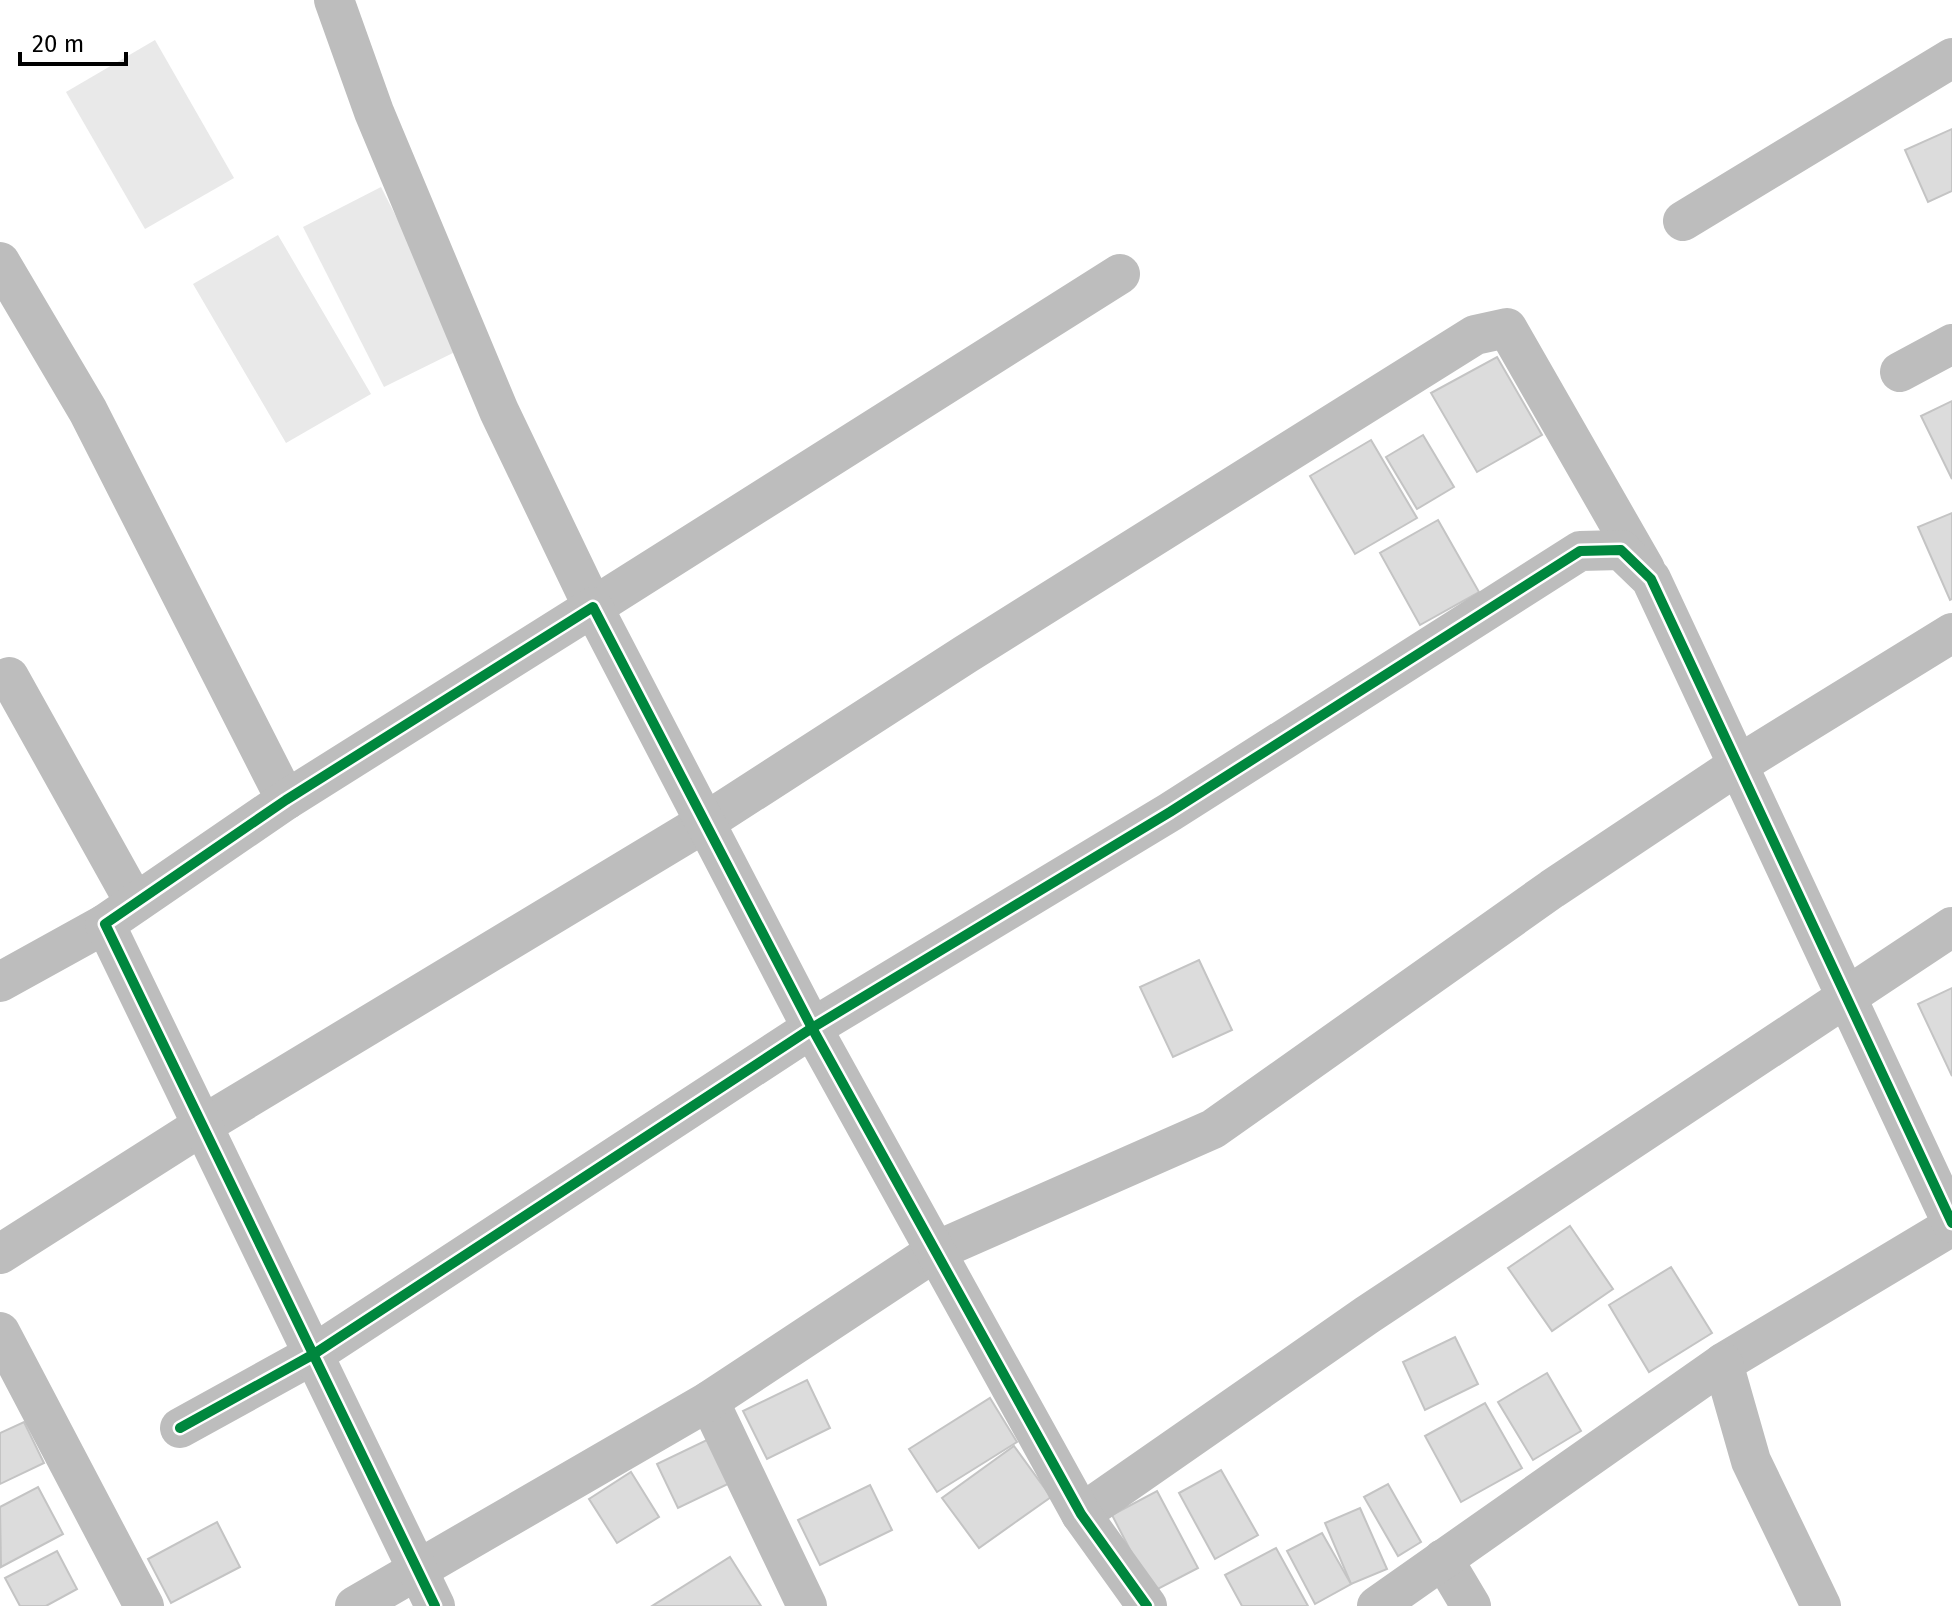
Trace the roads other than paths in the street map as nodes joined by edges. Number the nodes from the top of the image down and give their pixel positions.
1 (334, 0) edge
2 (1952, 58) edge
3 (1683, 221) dead end
4 (0, 262) edge
5 (1120, 274) dead end
6 (1952, 344) edge
7 (1900, 372) dead end
8 (1651, 579) junction
9 (593, 607) junction
10 (1952, 633) edge
11 (9, 677) dead end
12 (1738, 765) junction
13 (286, 800) junction
14 (704, 823) junction
15 (120, 913) junction
16 (1952, 927) edge
17 (0, 982) edge
18 (1846, 996) junction
19 (812, 1028) junction
20 (203, 1125) junction
21 (1952, 1224) edge
22 (936, 1251) junction
23 (0, 1254) edge
24 (0, 1332) edge
25 (314, 1354) junction
26 (1723, 1363) junction
27 (709, 1401) junction
28 (180, 1428) dead end
29 (1081, 1514) junction
30 (1443, 1559) junction
31 (418, 1571) junction
32 (144, 1606) edge
33 (355, 1606) edge
34 (435, 1606) edge
35 (807, 1606) edge
36 (1147, 1606) edge
37 (1377, 1606) edge
38 (1471, 1606) edge
39 (1821, 1606) edge

1 - 9 street
2 - 3 street
4 - 13 street
5 - 9 street
6 - 7 street
8 - 12 street
8 - 14 street
8 - 19 street
9 - 13 street
9 - 14 street
10 - 12 street
11 - 15 street
12 - 18 street
12 - 22 street
13 - 15 street
14 - 19 street
14 - 20 street
15 - 17 street
15 - 20 street
16 - 18 street
18 - 21 street
18 - 29 street
19 - 22 street
19 - 25 street
20 - 23 street
20 - 25 street
21 - 26 street
22 - 27 street
22 - 29 street
24 - 32 street
25 - 28 street
25 - 31 street
26 - 30 street
26 - 39 street
27 - 31 street
27 - 35 street
29 - 36 street
30 - 37 street
30 - 38 street
31 - 33 street
31 - 34 street

